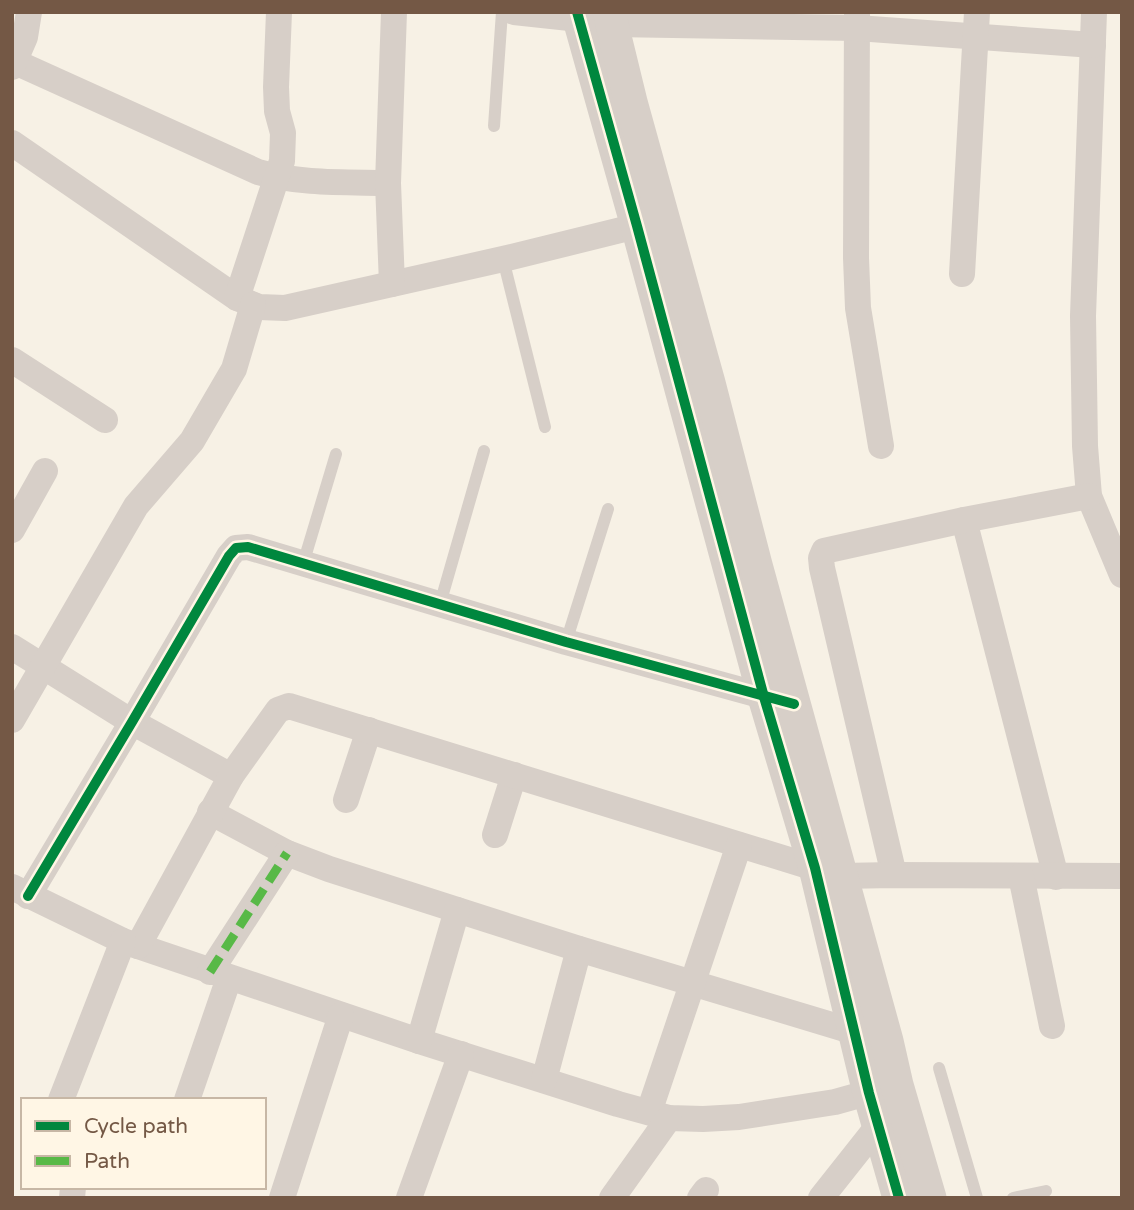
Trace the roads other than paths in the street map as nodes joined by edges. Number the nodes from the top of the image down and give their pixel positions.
1 (279, 12) edge
2 (394, 12) edge
3 (502, 12) edge
4 (514, 12) edge
5 (1094, 12) edge
6 (28, 13) edge
7 (594, 17) edge
8 (857, 20) edge
9 (976, 24) edge
10 (1093, 45) junction
11 (13, 65) edge
12 (494, 126) dead end
13 (17, 155) edge
14 (276, 177) junction
15 (388, 183) junction
16 (637, 226) junction
17 (503, 259) junction
18 (962, 274) dead end
19 (392, 284) junction
20 (245, 301) junction
21 (12, 360) edge
22 (105, 420) dead end
23 (545, 426) dead end
24 (881, 446) dead end
25 (484, 451) dead end
26 (336, 454) dead end
27 (45, 471) dead end
28 (1088, 496) junction
29 (608, 509) dead end
30 (964, 520) junction
31 (12, 530) edge
32 (303, 564) junction
33 (1122, 575) edge
34 (440, 604) junction
35 (565, 642) junction
36 (12, 647) edge
37 (44, 666) junction
38 (779, 700) junction
39 (12, 720) edge
40 (132, 722) junction
41 (369, 730) junction
42 (514, 775) junction
43 (230, 776) junction
44 (346, 800) dead end
45 (210, 812) junction
46 (495, 835) dead end
47 (739, 845) junction
48 (287, 853) junction
49 (828, 872) junction
50 (894, 875) junction
51 (1020, 876) junction
52 (1122, 876) edge
53 (1056, 877) junction
54 (20, 891) edge
55 (457, 910) junction
56 (130, 944) junction
57 (579, 949) junction
58 (219, 975) junction
59 (692, 983) junction
60 (341, 1015) junction
61 (1052, 1026) dead end
62 (855, 1032) junction
63 (419, 1041) junction
64 (461, 1054) junction
65 (939, 1068) dead end
66 (544, 1080) junction
67 (883, 1089) junction
68 (62, 1098) edge
69 (188, 1098) edge
70 (659, 1115) junction
71 (878, 1126) junction
72 (1046, 1191) dead end
73 (282, 1198) edge
74 (409, 1198) edge
75 (612, 1198) edge
76 (821, 1198) edge
77 (899, 1198) edge
78 (930, 1198) edge
79 (976, 1198) edge
80 (1013, 1198) edge

1 - 14 street
2 - 15 street
3 - 12 lane
4 - 7 street
5 - 10 street
6 - 11 street
7 - 8 street
7 - 16 street
7 - 38 street
8 - 9 street
8 - 24 street
9 - 10 street
9 - 18 street
10 - 28 street
11 - 14 street
13 - 20 street
14 - 15 street
14 - 20 street
15 - 19 street
16 - 17 street
16 - 38 street
17 - 19 street
17 - 23 lane
19 - 20 street
20 - 37 street
21 - 22 street
25 - 34 lane
26 - 32 lane
27 - 31 street
28 - 30 street
28 - 33 street
29 - 35 lane
30 - 50 street
30 - 53 street
32 - 34 street
32 - 40 street
34 - 35 street
35 - 38 street
36 - 37 street
37 - 39 street
37 - 40 street
38 - 49 street
40 - 43 street
40 - 54 street
41 - 42 street
41 - 43 street
41 - 44 street
42 - 46 street
42 - 47 street
43 - 45 street
45 - 48 street
45 - 56 street
47 - 49 street
47 - 59 street
48 - 55 street
48 - 58 street
49 - 50 street
49 - 62 street
49 - 67 street
50 - 51 street
51 - 53 street
51 - 61 street
52 - 53 street
54 - 56 street
55 - 57 street
55 - 63 street
56 - 58 street
56 - 68 street
57 - 59 street
57 - 66 street
58 - 60 street
58 - 69 street
59 - 62 street
59 - 70 street
60 - 63 street
60 - 73 street
62 - 67 street
63 - 64 street
64 - 66 street
64 - 74 street
65 - 79 lane
66 - 70 street
67 - 70 street
67 - 71 street
67 - 78 street
70 - 75 street
71 - 76 street
71 - 77 street
72 - 80 lane

